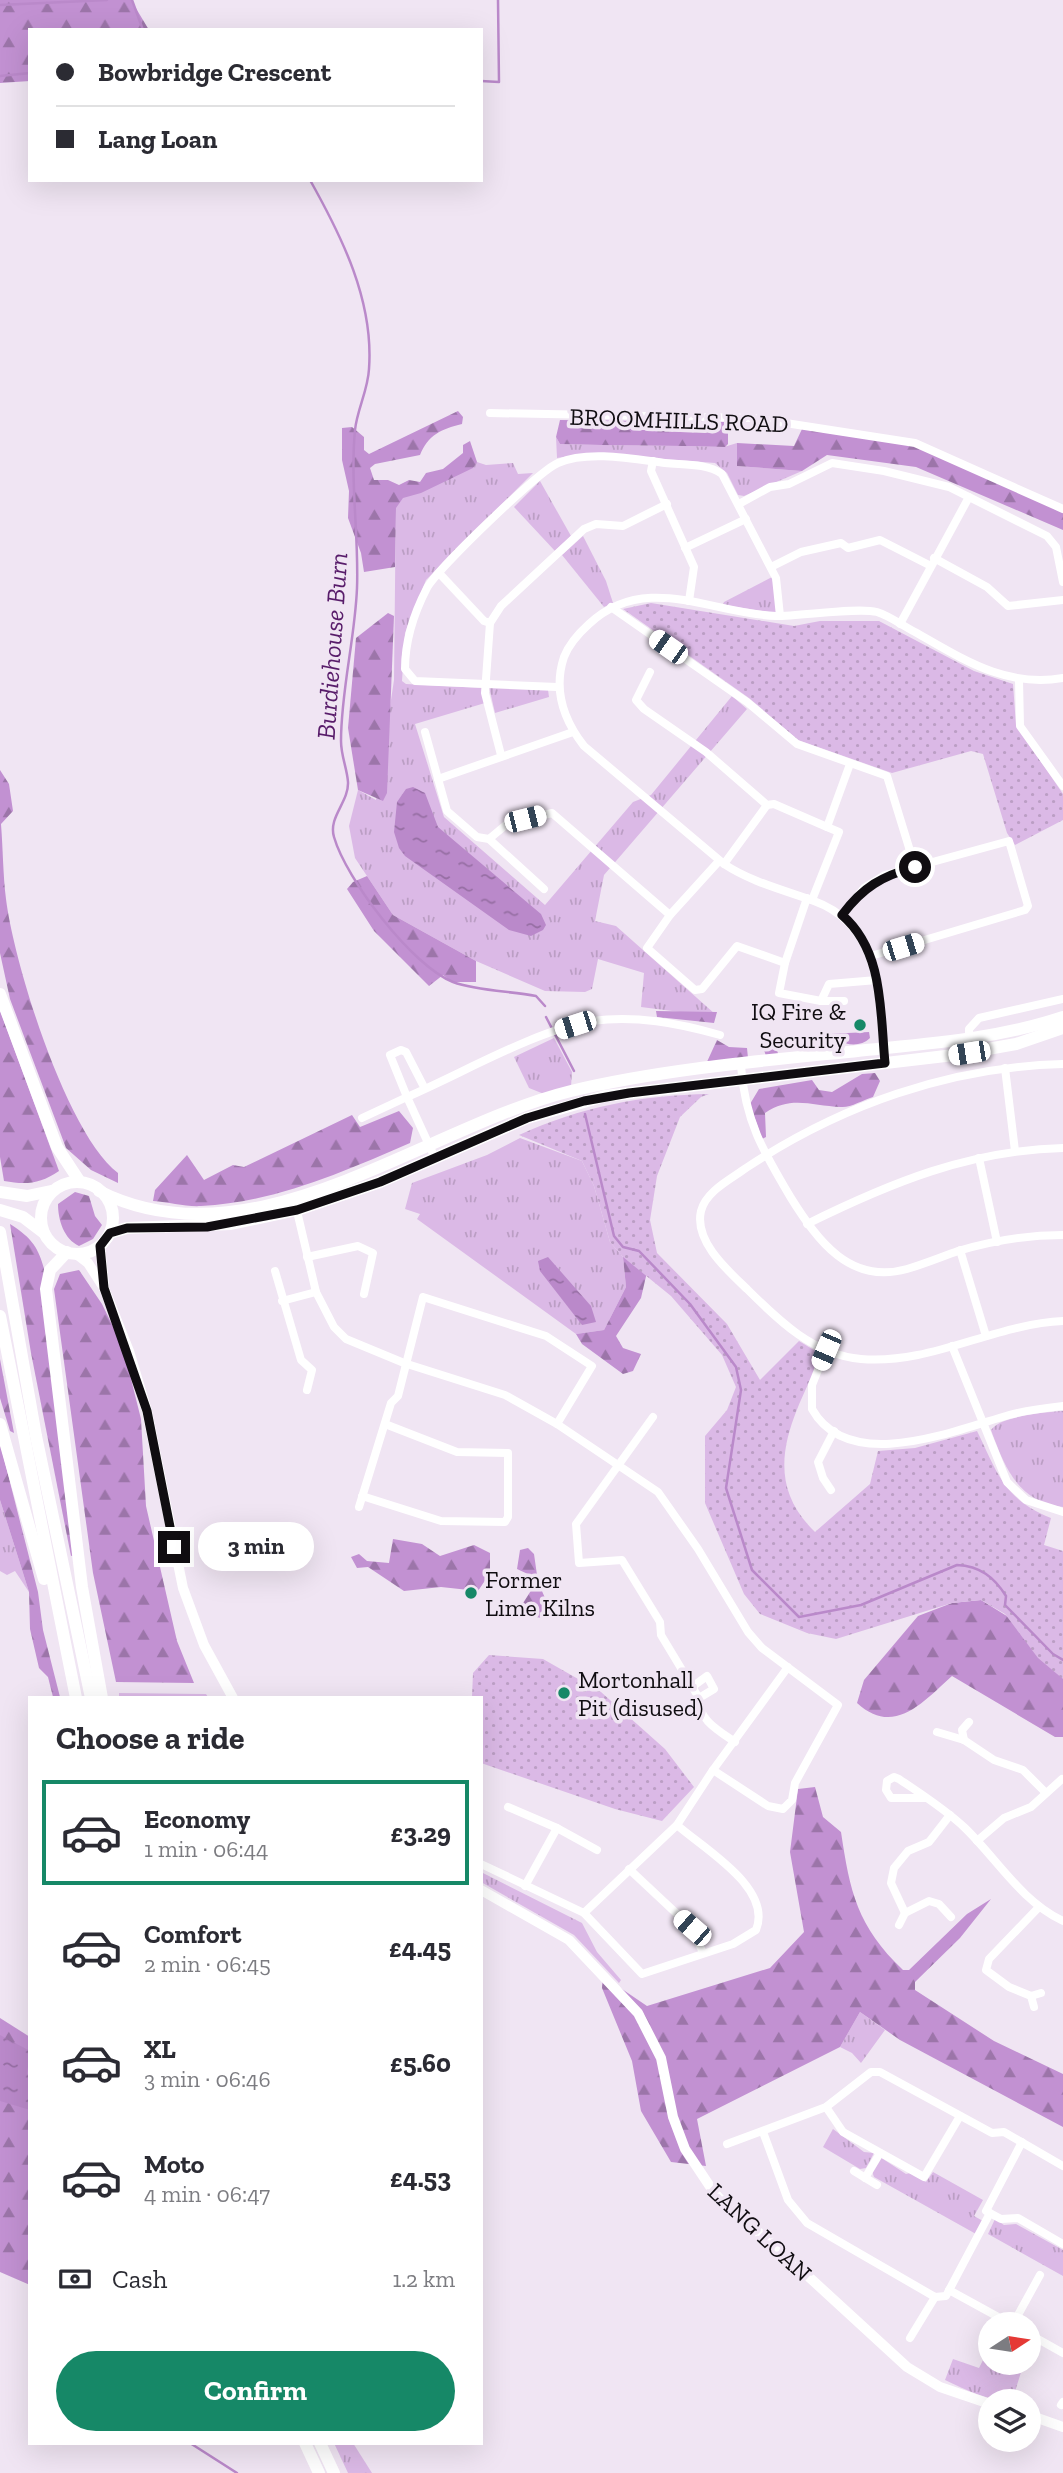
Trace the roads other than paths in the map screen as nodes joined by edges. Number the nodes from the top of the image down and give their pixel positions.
1 (490, 413) dead end
2 (653, 461) junction
3 (969, 497) junction
4 (667, 504) junction
5 (739, 504) junction
6 (1063, 509) edge
7 (746, 519) junction
8 (685, 548) junction
9 (932, 562) junction
10 (771, 567) junction
11 (439, 573) junction
12 (1063, 582) edge
13 (1063, 600) edge
14 (689, 601) junction
15 (611, 607) junction
16 (780, 616) junction
17 (490, 623) junction
18 (900, 624) junction
19 (650, 672) dead end
20 (1063, 678) edge
21 (1018, 680) junction
22 (485, 684) junction
23 (557, 687) junction
24 (425, 732) dead end
25 (573, 732) junction
26 (501, 755) junction
27 (850, 764) junction
28 (438, 779) junction
29 (1063, 786) edge
30 (767, 805) junction
31 (827, 827) junction
32 (489, 839) junction
33 (721, 862) junction
34 (915, 867) junction
35 (544, 889) dead end
36 (810, 899) junction
37 (670, 915) junction
38 (842, 915) junction
39 (872, 956) junction
40 (785, 963) junction
41 (877, 980) junction
42 (0, 994) edge
43 (1063, 999) edge
44 (821, 1001) junction
45 (844, 1002) dead end
46 (1063, 1017) edge
47 (1063, 1028) edge
48 (720, 1035) dead end
49 (969, 1039) junction
50 (884, 1048) junction
51 (885, 1063) junction
52 (1063, 1064) edge
53 (741, 1066) junction
54 (1005, 1068) junction
55 (742, 1080) junction
56 (425, 1089) junction
57 (407, 1097) junction
58 (362, 1118) dead end
59 (429, 1146) junction
60 (1063, 1148) edge
61 (1015, 1151) junction
62 (765, 1156) junction
63 (435, 1158) junction
64 (979, 1158) junction
65 (80, 1182) junction
66 (51, 1191) junction
67 (99, 1191) junction
68 (0, 1192) edge
69 (295, 1204) junction
70 (0, 1209) edge
71 (807, 1224) junction
72 (110, 1233) junction
73 (45, 1234) junction
74 (1, 1235) edge
75 (1063, 1235) edge
76 (997, 1242) junction
77 (100, 1246) junction
78 (960, 1251) junction
79 (71, 1253) junction
80 (307, 1257) junction
81 (275, 1271) dead end
82 (104, 1288) junction
83 (316, 1292) junction
84 (364, 1294) dead end
85 (282, 1301) junction
86 (0, 1316) edge
87 (1063, 1321) edge
88 (986, 1336) junction
89 (952, 1346) junction
90 (826, 1350) junction
91 (404, 1363) junction
92 (307, 1390) dead end
93 (1063, 1406) edge
94 (653, 1417) dead end
95 (983, 1423) junction
96 (0, 1424) edge
97 (385, 1424) junction
98 (557, 1424) junction
99 (834, 1431) junction
100 (617, 1464) junction
101 (831, 1490) dead end
102 (362, 1496) junction
103 (359, 1507) dead end
104 (1063, 1512) edge
105 (66, 1653) junction
106 (788, 1667) junction
107 (692, 1687) junction
108 (76, 1696) edge
109 (91, 1696) edge
110 (102, 1696) edge
111 (232, 1696) edge
112 (699, 1698) junction
113 (969, 1722) dead end
114 (937, 1732) dead end
115 (964, 1740) junction
116 (735, 1742) junction
117 (713, 1770) junction
118 (889, 1772) dead end
119 (899, 1779) junction
120 (1062, 1779) edge
121 (1046, 1793) junction
122 (926, 1798) junction
123 (508, 1807) dead end
124 (950, 1815) junction
125 (677, 1825) junction
126 (557, 1828) junction
127 (977, 1841) junction
128 (597, 1850) dead end
129 (483, 1865) edge
130 (629, 1869) junction
131 (525, 1886) junction
132 (483, 1891) edge
133 (1039, 1907) junction
134 (584, 1913) junction
135 (905, 1913) junction
136 (951, 1917) dead end
137 (1063, 1921) edge
138 (899, 1925) dead end
139 (703, 1953) junction
140 (1041, 1993) dead end
141 (1031, 1996) junction
142 (1034, 2007) dead end
143 (826, 2107) junction
144 (960, 2116) junction
145 (763, 2132) junction
146 (1022, 2142) junction
147 (727, 2144) dead end
148 (880, 2153) junction
149 (1063, 2166) edge
150 (854, 2171) dead end
151 (865, 2178) junction
152 (877, 2185) dead end
153 (988, 2212) junction
154 (1063, 2244) edge
155 (1040, 2275) dead end
156 (949, 2290) junction
157 (935, 2297) junction
158 (990, 2312) edge
159 (1019, 2312) edge
160 (910, 2339) dead end
161 (1041, 2341) edge
162 (1063, 2353) edge
163 (978, 2400) edge
164 (1041, 2419) edge
165 (1063, 2427) edge
166 (306, 2445) edge
167 (321, 2445) edge
168 (318, 2473) edge
169 (334, 2473) edge

1 - 6 street, BROOMHILLS ROAD
2 - 4 street
2 - 5 street
2 - 11 street
3 - 5 street
3 - 9 street
3 - 12 street
4 - 8 street
4 - 17 street
5 - 7 street
7 - 8 street
7 - 10 street
8 - 14 street
9 - 10 street
9 - 13 street
9 - 18 street
10 - 16 street
11 - 17 street
11 - 22 street
14 - 15 street
14 - 16 street
15 - 23 street
15 - 27 street
16 - 18 street
17 - 22 street
18 - 21 street
19 - 30 street
20 - 21 street
21 - 29 street
22 - 23 street
22 - 26 street
23 - 25 street
24 - 28 street
25 - 26 street
25 - 33 street
26 - 28 street
27 - 31 street
27 - 34 street
28 - 32 street
30 - 31 street
30 - 33 street
31 - 36 street
32 - 35 street
32 - 37 street
33 - 36 street
33 - 37 street
34 - 38 street
34 - 39 street
36 - 38 street
36 - 40 street
37 - 40 street
38 - 39 street
39 - 41 street
40 - 44 street
41 - 44 street
41 - 50 street
42 - 65 main road
43 - 49 street
44 - 45 street
46 - 49 main road
47 - 51 main road
48 - 56 street
49 - 50 main road
50 - 51 street
50 - 53 main road
51 - 55 main road
52 - 54 street
53 - 55 street
53 - 59 main road
54 - 61 street
54 - 62 street
55 - 62 street
55 - 63 main road
56 - 57 street
56 - 57 street
57 - 58 street
57 - 59 street
59 - 63 street
59 - 69 main road
60 - 61 street
61 - 64 street
62 - 71 street
62 - 90 street
63 - 69 main road
64 - 71 street
64 - 76 street
65 - 66 main road
65 - 67 main road
66 - 68 main road
66 - 73 main road
67 - 69 main road
67 - 72 main road
69 - 72 main road
69 - 80 street
70 - 73 main road
71 - 78 street
72 - 77 main road
73 - 79 main road
74 - 109 main road
75 - 76 street
76 - 78 street
77 - 79 main road
77 - 82 street
78 - 88 street
79 - 82 street
79 - 110 main road
80 - 83 street
80 - 84 street
81 - 85 street
82 - 111 street
83 - 85 street
83 - 91 street
85 - 92 street
86 - 105 main road
87 - 88 street
88 - 89 street
89 - 90 street
89 - 95 street
90 - 99 street
91 - 97 street
91 - 98 street
91 - 98 street
93 - 95 street
94 - 100 street
95 - 99 street
95 - 104 street
96 - 105 main road
97 - 102 street
97 - 102 street
98 - 100 street
99 - 101 street
100 - 106 street
100 - 107 street
102 - 103 street
105 - 108 main road
106 - 116 street
106 - 117 street
107 - 112 street
107 - 112 street
112 - 116 street
113 - 115 street
114 - 115 street
115 - 121 street
116 - 117 street
117 - 125 street
118 - 119 street
119 - 122 street
119 - 122 street
120 - 121 street
121 - 127 street
122 - 124 street
123 - 126 street
124 - 127 street
124 - 135 street
125 - 130 street
125 - 139 street
126 - 128 street
126 - 131 street
127 - 133 street
129 - 131 street
130 - 134 street
130 - 139 street
131 - 134 street
132 - 163 street, LANG LOAN
133 - 137 street
133 - 141 street
134 - 139 street
135 - 136 street
135 - 138 street
140 - 141 street
141 - 142 street
143 - 144 street
143 - 145 street
143 - 148 street
144 - 146 street
144 - 148 street
145 - 147 street
145 - 157 street
146 - 149 street
146 - 153 street
148 - 151 street
150 - 151 street
151 - 152 street
153 - 154 street
153 - 156 street
155 - 159 street
156 - 157 street
156 - 158 street
157 - 160 street
161 - 162 street
164 - 165 street
166 - 168 main road
167 - 169 main road

